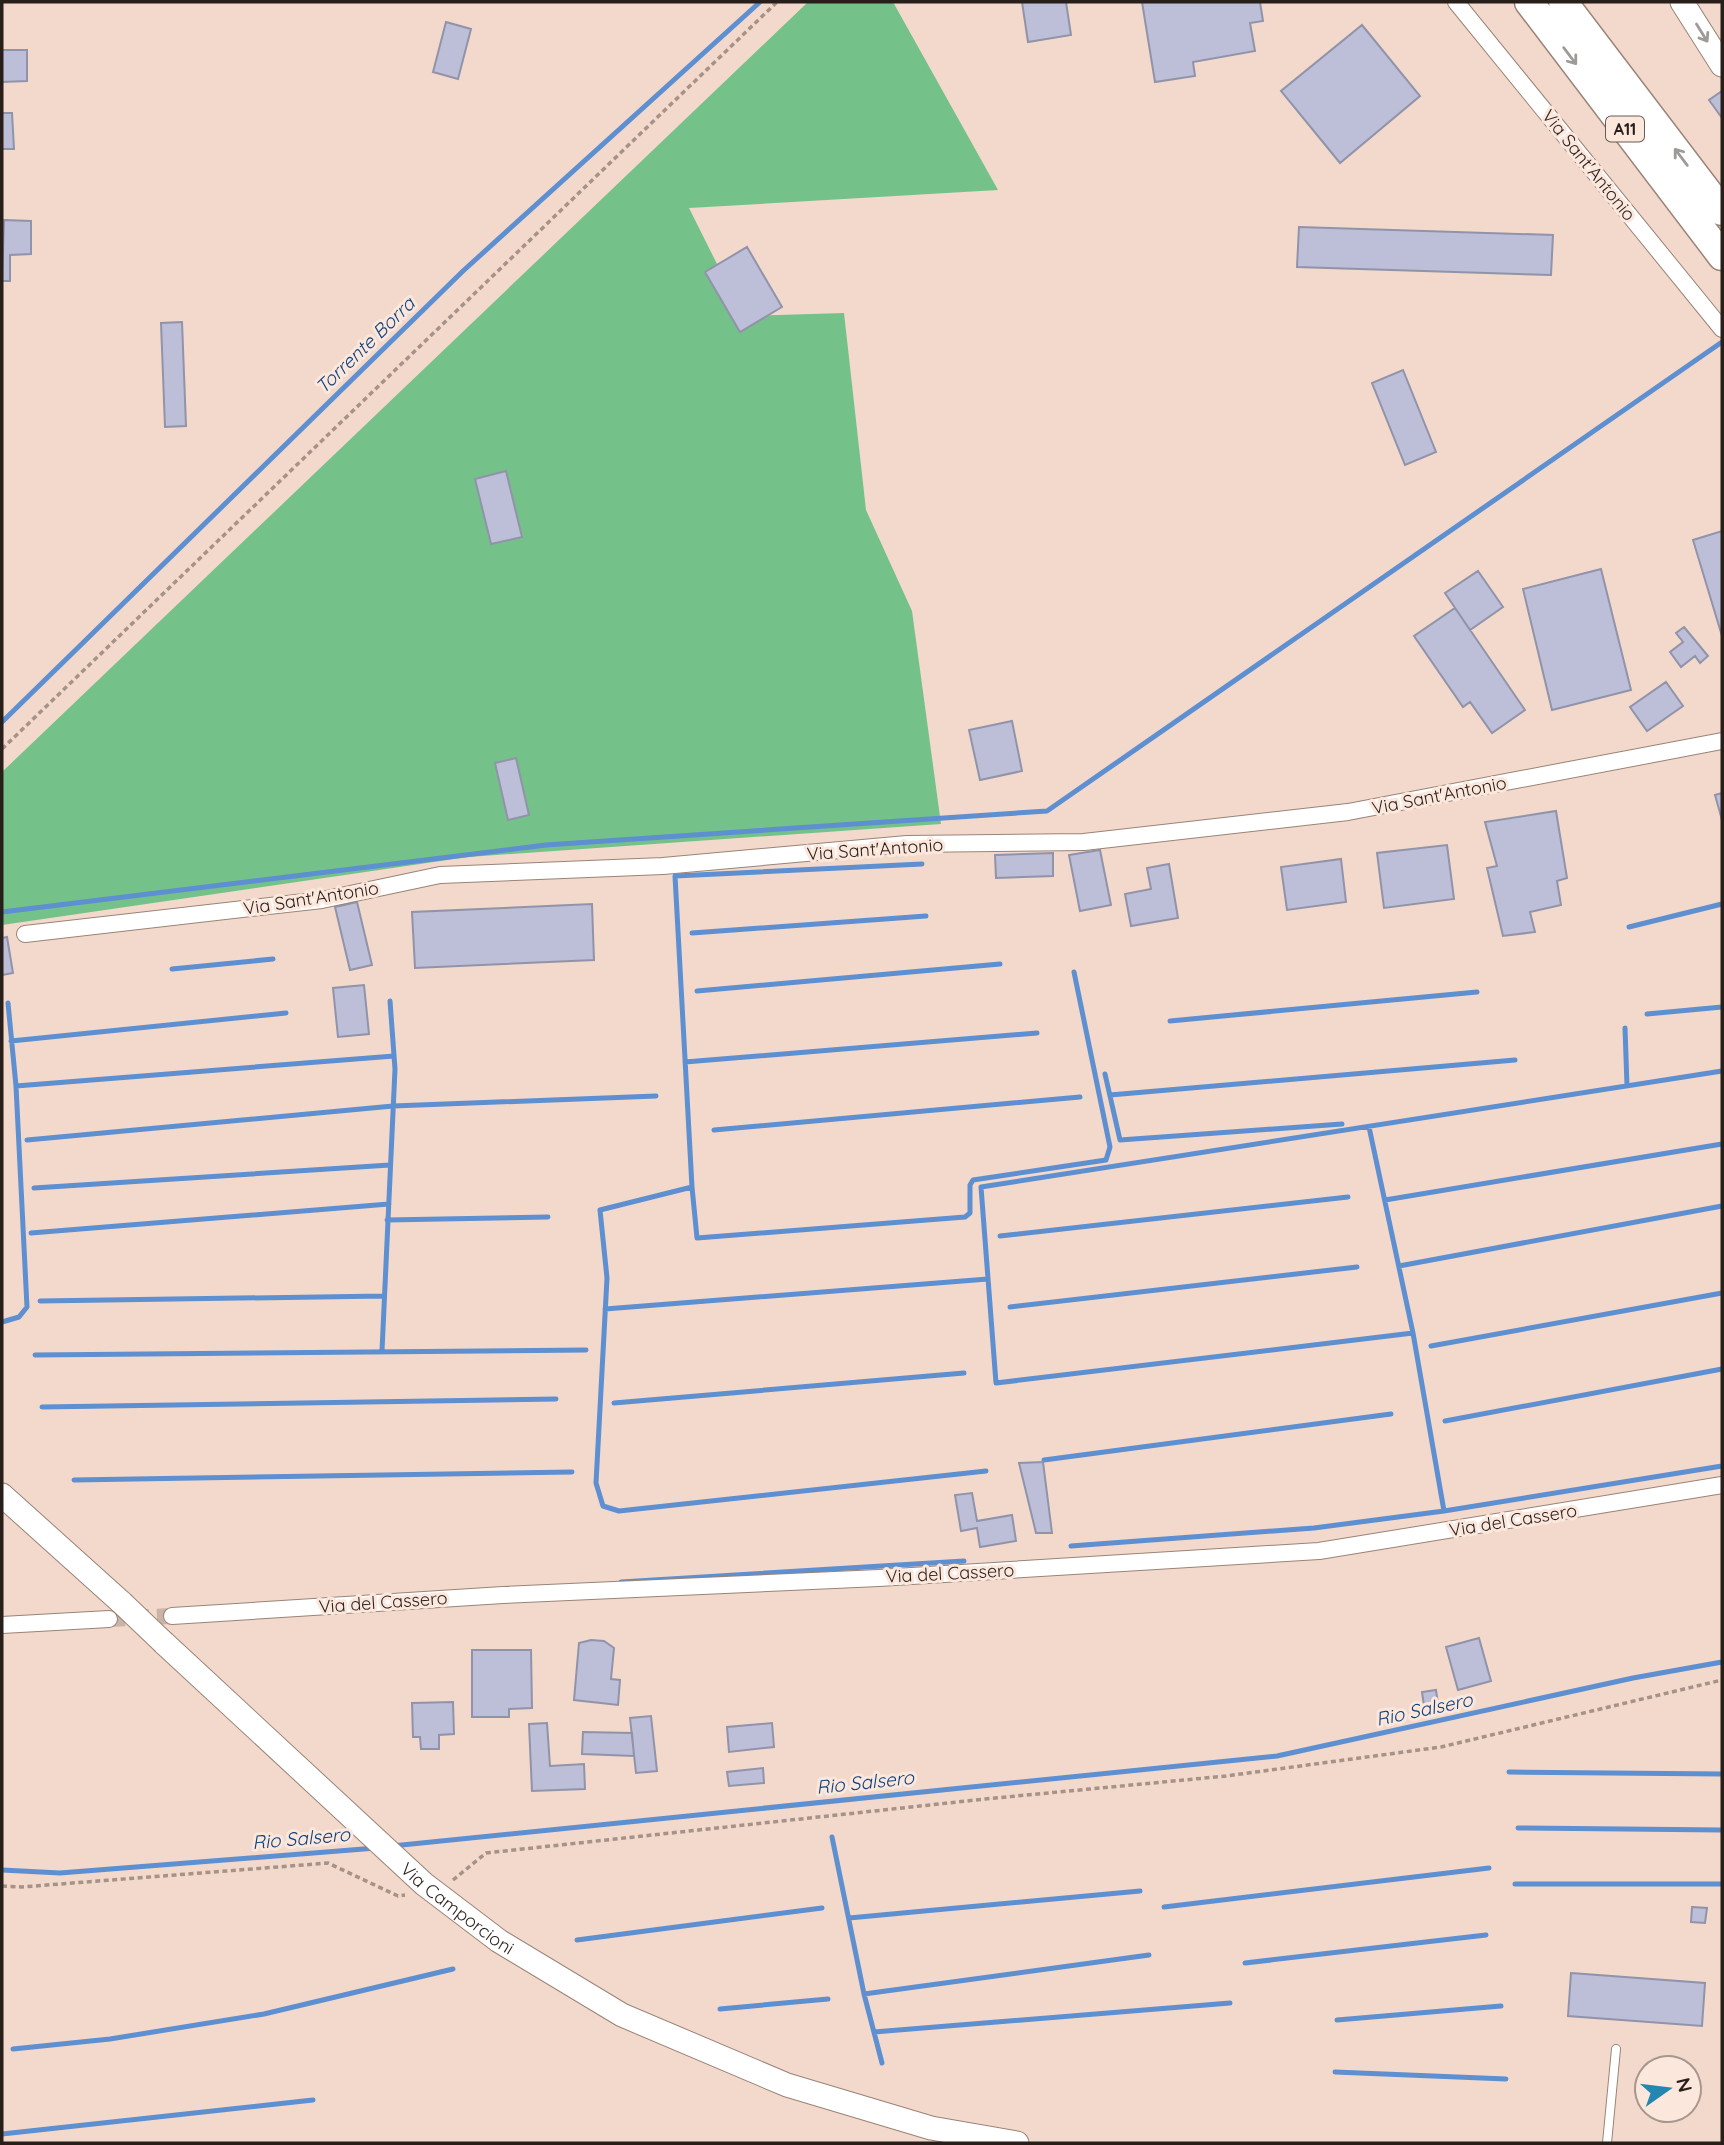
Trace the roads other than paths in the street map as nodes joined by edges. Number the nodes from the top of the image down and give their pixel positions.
1 (1456, 2) edge
2 (1529, 2) edge
3 (1563, 2) edge
4 (1682, 2) edge
5 (1722, 65) edge
6 (1722, 211) edge
7 (1722, 256) edge
8 (1722, 329) edge
9 (1722, 741) edge
10 (25, 934) dead end
11 (1722, 1485) edge
12 (2, 1495) edge
13 (116, 1611) junction
14 (172, 1616) tunnel mouth
15 (2, 1625) edge
16 (1616, 2049) dead end
17 (1017, 2143) edge
18 (1607, 2143) edge

1 - 8 street, Via Sant'Antonio
2 -> 7 highway, A11
6 -> 3 highway, A11
4 -> 5 main road
9 - 10 street, Via Sant'Antonio
11 - 14 street, Via del Cassero
12 - 13 main road, Via Camporcioni
13 - 15 street
13 - 17 main road, Via Camporcioni, bridge
16 - 18 lane

